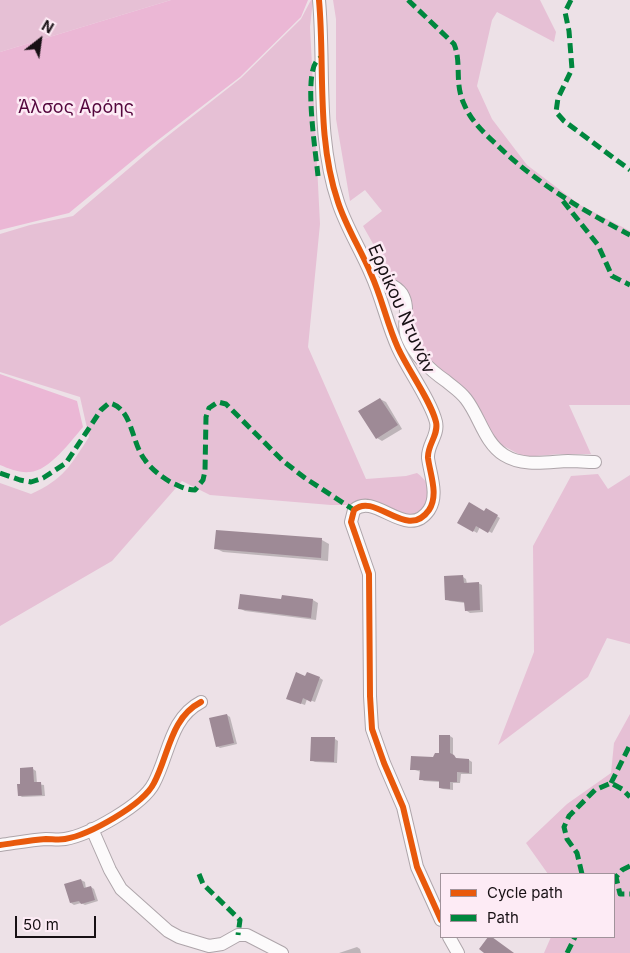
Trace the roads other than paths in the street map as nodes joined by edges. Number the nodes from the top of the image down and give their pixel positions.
1 (319, 0) edge
2 (375, 284) junction
3 (595, 462) dead end
4 (201, 702) dead end
5 (92, 829) junction
6 (0, 845) edge
7 (440, 918) edge
8 (450, 938) edge
9 (282, 953) edge
10 (458, 953) edge

1 - 2 street, Ερρίκου Ντυνάν
2 - 3 street
2 - 7 street, Ερρίκου Ντυνάν
4 - 5 street
5 - 6 street
5 - 9 street
8 - 10 street

